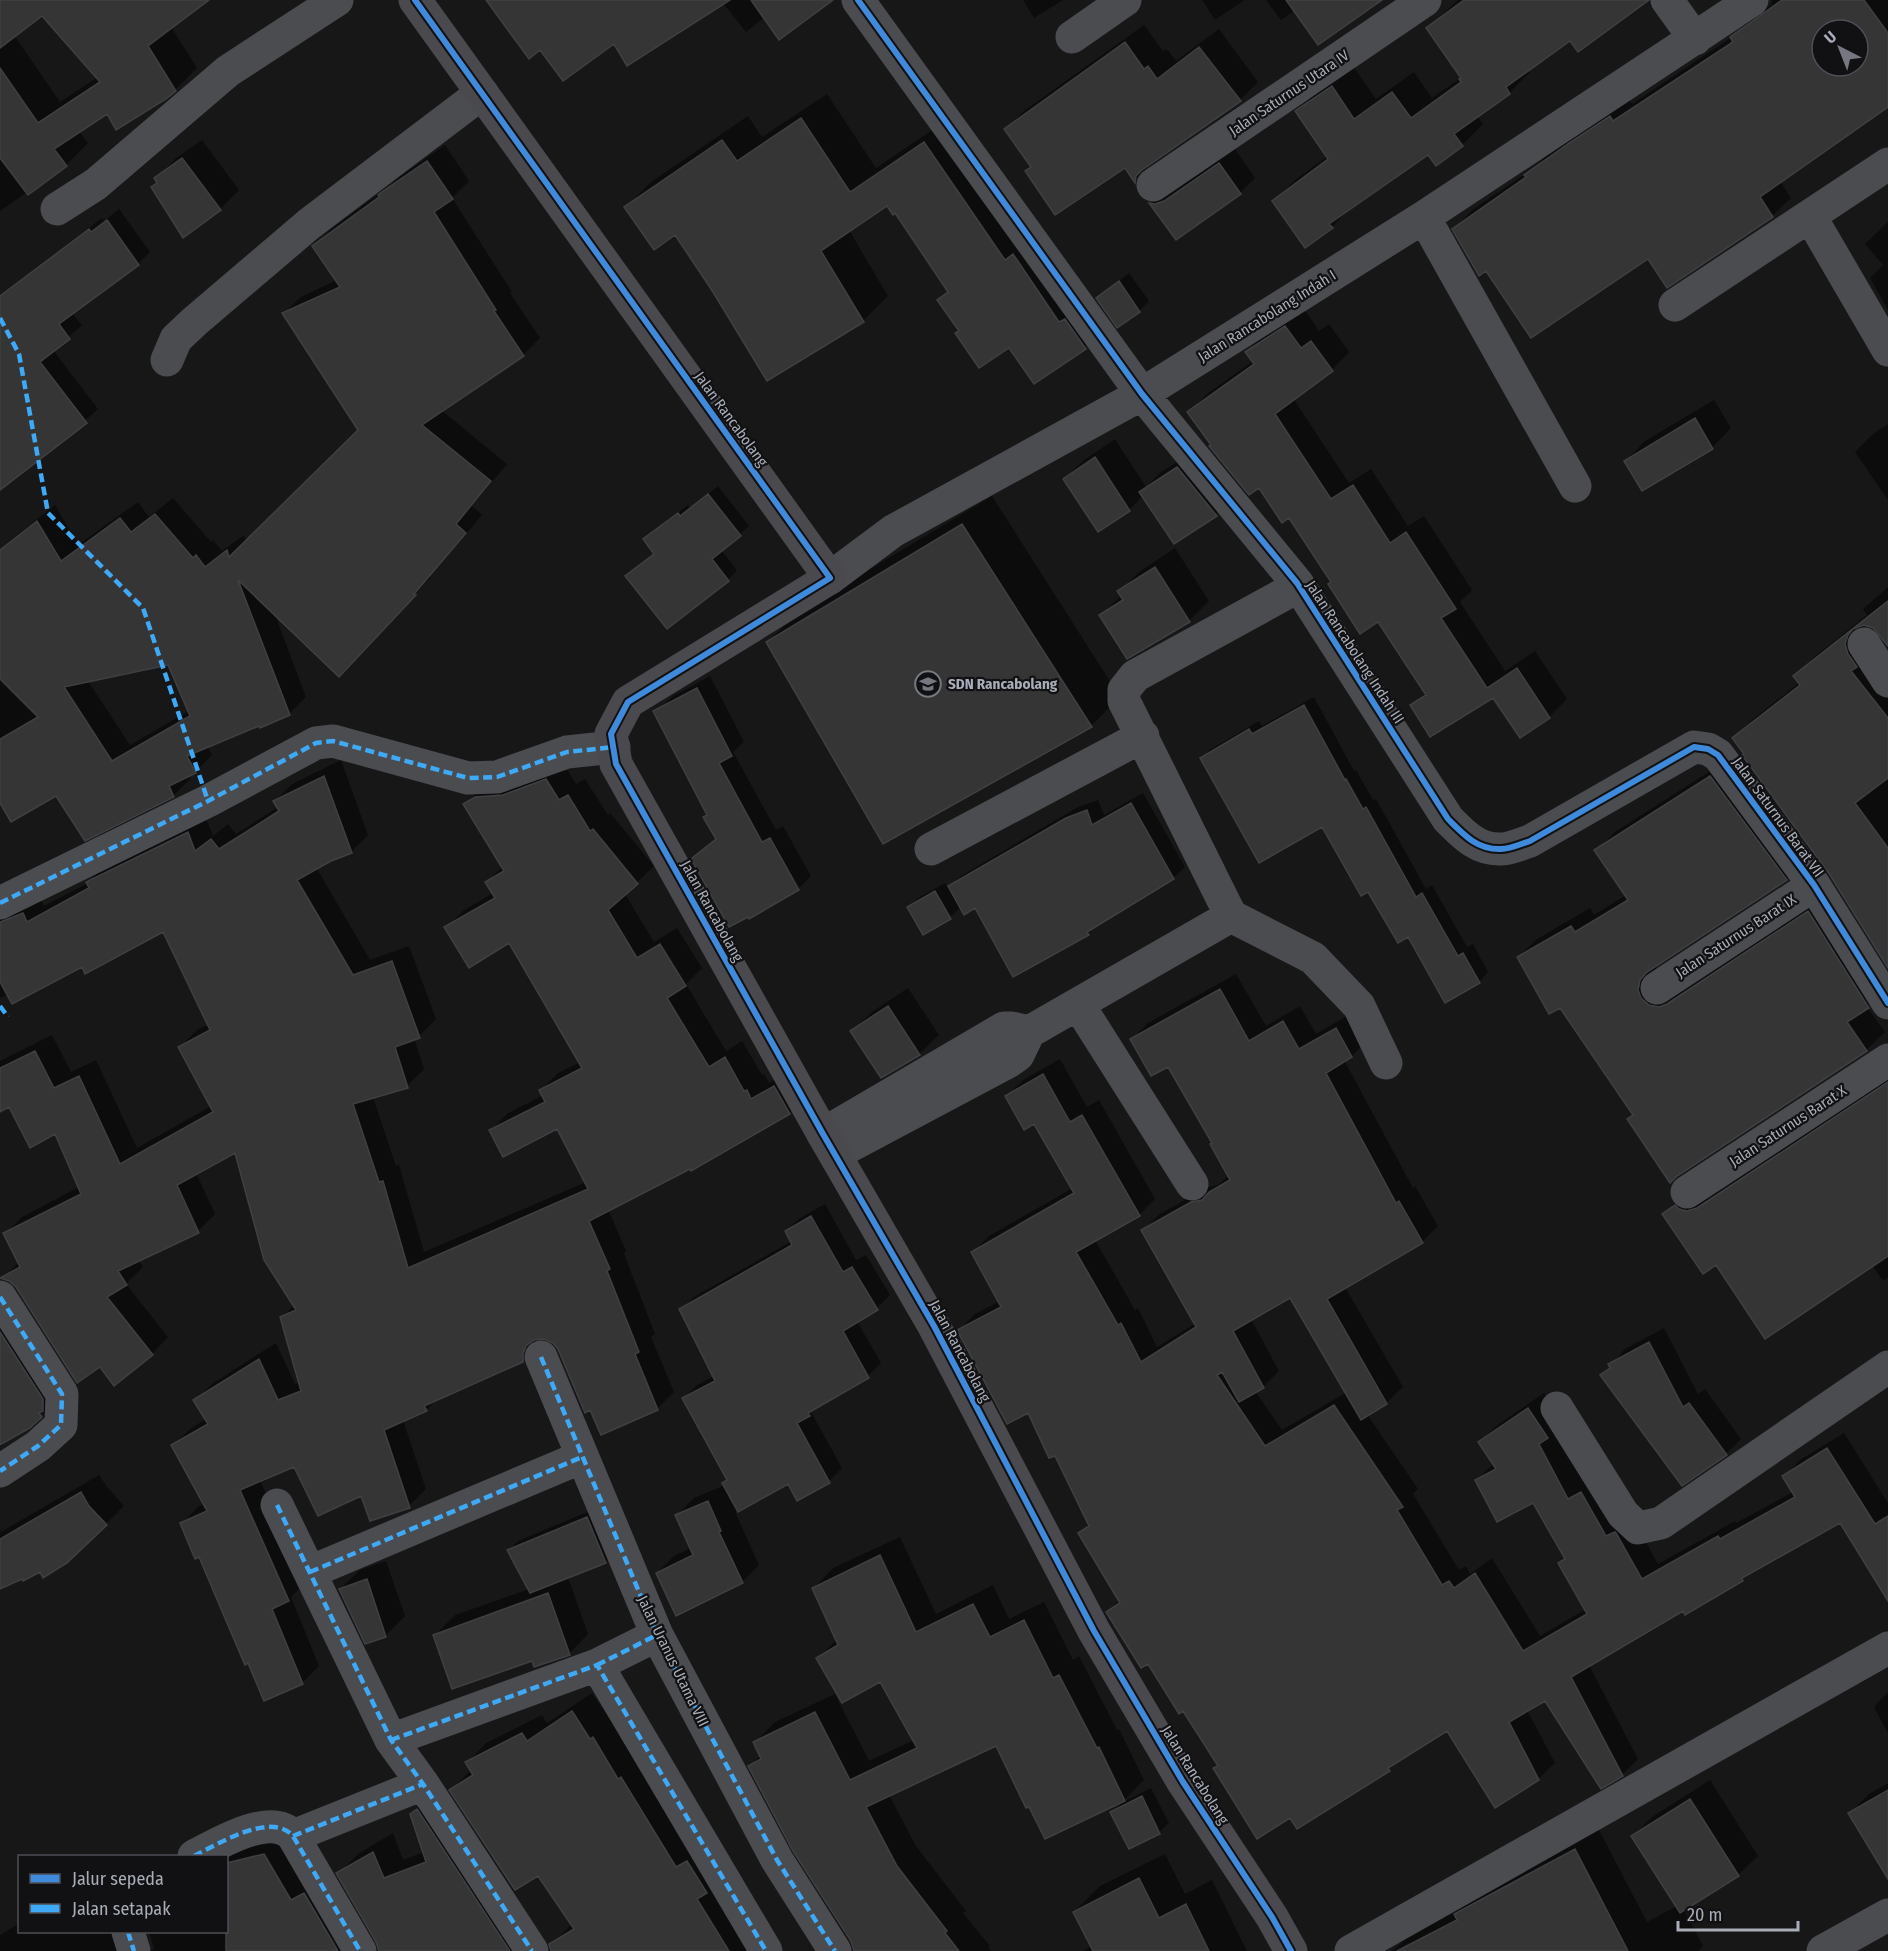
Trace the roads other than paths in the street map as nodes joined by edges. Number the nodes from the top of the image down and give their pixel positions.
1 (337, 0) edge
2 (415, 0) edge
3 (858, 0) edge
4 (1125, 0) edge
5 (1425, 0) edge
6 (1667, 0) edge
7 (1752, 0) edge
8 (1072, 37) dead end
9 (1695, 39) junction
10 (482, 93) junction
11 (1888, 164) edge
12 (1153, 185) dead end
13 (57, 209) dead end
14 (1810, 216) junction
15 (1424, 218) junction
16 (1675, 305) dead end
17 (1888, 350) edge
18 (167, 360) dead end
19 (1142, 394) junction
20 (1575, 486) dead end
21 (830, 578) junction
22 (1299, 586) junction
23 (1864, 644) dead end
24 (1888, 681) edge
25 (1143, 736) junction
26 (614, 747) junction
27 (1448, 819) joint
28 (931, 849) dead end
29 (1814, 885) junction
30 (0, 903) edge
31 (1231, 916) junction
32 (1657, 988) dead end
33 (1888, 1003) edge
34 (1078, 1004) junction
35 (1888, 1060) edge
36 (1386, 1063) dead end
37 (829, 1144) junction
38 (1192, 1185) dead end
39 (1688, 1192) dead end
40 (0, 1297) edge
41 (541, 1357) dead end
42 (1888, 1367) edge
43 (1557, 1408) dead end
44 (582, 1457) junction
45 (0, 1471) edge
46 (277, 1505) dead end
47 (310, 1572) junction
48 (657, 1635) junction
49 (1888, 1648) edge
50 (597, 1665) junction
51 (392, 1740) junction
52 (423, 1784) junction
53 (293, 1836) junction
54 (197, 1855) edge
55 (1888, 1915) edge
56 (128, 1933) edge
57 (134, 1951) edge
58 (360, 1951) edge
59 (532, 1951) edge
60 (766, 1951) edge
61 (835, 1951) edge
62 (1291, 1951) edge
63 (1351, 1951) edge
64 (1823, 1951) edge

1 - 13 street
2 - 10 street, Jalan Rancabolang
3 - 19 street, Jalan Rancabolang Indah III
4 - 8 street
5 - 12 street, Jalan Saturnus Utara IV
6 - 9 street
7 - 9 street, Jalan Rancabolang Indah I
9 - 15 street, Jalan Rancabolang Indah I
10 - 18 street
10 - 21 street, Jalan Rancabolang
11 - 14 street
14 - 16 street
14 - 17 street
15 - 19 street, Jalan Rancabolang Indah I
15 - 20 street
19 - 21 street, Jalan Rancabolang Indah I
19 - 22 street, Jalan Rancabolang Indah III
21 - 26 street, Jalan Rancabolang
22 - 25 street
22 - 27 street, Jalan Rancabolang Indah III
23 - 24 street
25 - 28 street
25 - 31 street
26 - 30 street
26 - 37 street, Jalan Rancabolang
27 - 29 street, Jalan Saturnus Barat VII
29 - 32 street, Jalan Saturnus Barat IX
29 - 33 street, Jalan Saturnus Barat VII
31 - 34 street
31 - 36 street
34 - 37 street
34 - 38 street
35 - 39 street, Jalan Saturnus Barat X
37 - 62 street, Jalan Rancabolang
40 - 45 street
41 - 44 street, Jalan Uranus Utama VIII
42 - 43 street
44 - 47 street
44 - 48 street, Jalan Uranus Utama VIII
46 - 47 street
47 - 51 street
48 - 50 street
48 - 61 street, Jalan Uranus Utama VIII
49 - 63 street
50 - 51 street
50 - 60 street
51 - 52 street
52 - 53 street
52 - 59 street
53 - 54 street
53 - 58 street
55 - 64 street
56 - 57 street

